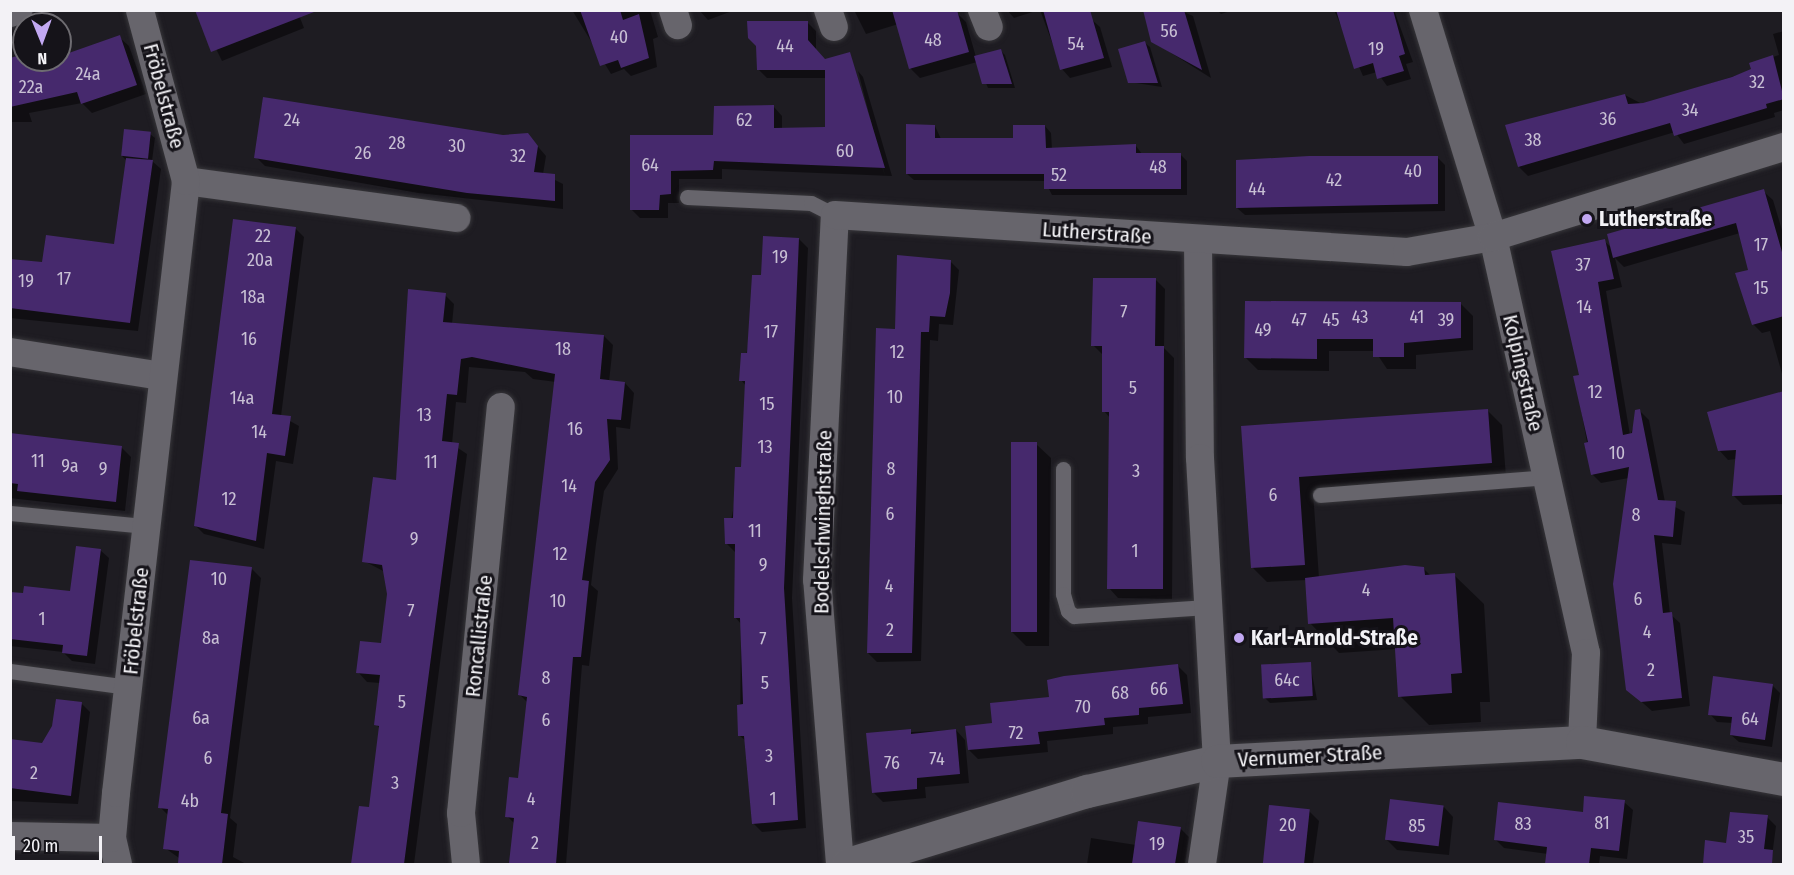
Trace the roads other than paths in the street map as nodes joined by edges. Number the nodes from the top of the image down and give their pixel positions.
1 (19, 10) edge
2 (140, 10) edge
3 (1423, 10) edge
4 (10, 14) edge
5 (1784, 147) edge
6 (186, 181) junction
7 (687, 197) dead end
8 (835, 215) junction
9 (456, 218) dead end
10 (1493, 237) junction
11 (1198, 240) junction
12 (10, 352) edge
13 (161, 376) junction
14 (501, 407) dead end
15 (1063, 469) dead end
16 (1547, 477) junction
17 (1320, 495) dead end
18 (10, 513) edge
19 (146, 526) junction
20 (1207, 607) junction
21 (10, 670) edge
22 (128, 687) junction
23 (1582, 742) junction
24 (1217, 761) junction
25 (1784, 779) edge
26 (10, 836) edge
27 (115, 851) edge
28 (466, 864) edge
29 (840, 864) edge
30 (848, 864) edge
31 (1202, 864) edge

1 - 4 street
2 - 6 street, Fröbelstraße
3 - 10 street, Kolpingstraße
5 - 10 street, Lutherstraße
6 - 9 street
6 - 13 street, Fröbelstraße
7 - 8 lane, Lutherstraße
8 - 11 street, Lutherstraße
8 - 29 street, Bodelschwinghstraße
10 - 11 street, Lutherstraße
10 - 16 street, Kolpingstraße
11 - 20 street
12 - 13 street
13 - 19 street, Fröbelstraße
14 - 28 street, Roncallistraße
15 - 20 lane
16 - 17 lane
16 - 23 street, Kolpingstraße
18 - 19 lane
19 - 22 street, Fröbelstraße
20 - 24 street
21 - 22 lane
22 - 27 street, Fröbelstraße
23 - 24 street, Vernumer Straße
23 - 25 street, Vernumer Straße
24 - 30 street, Vernumer Straße
24 - 31 street
26 - 27 street

